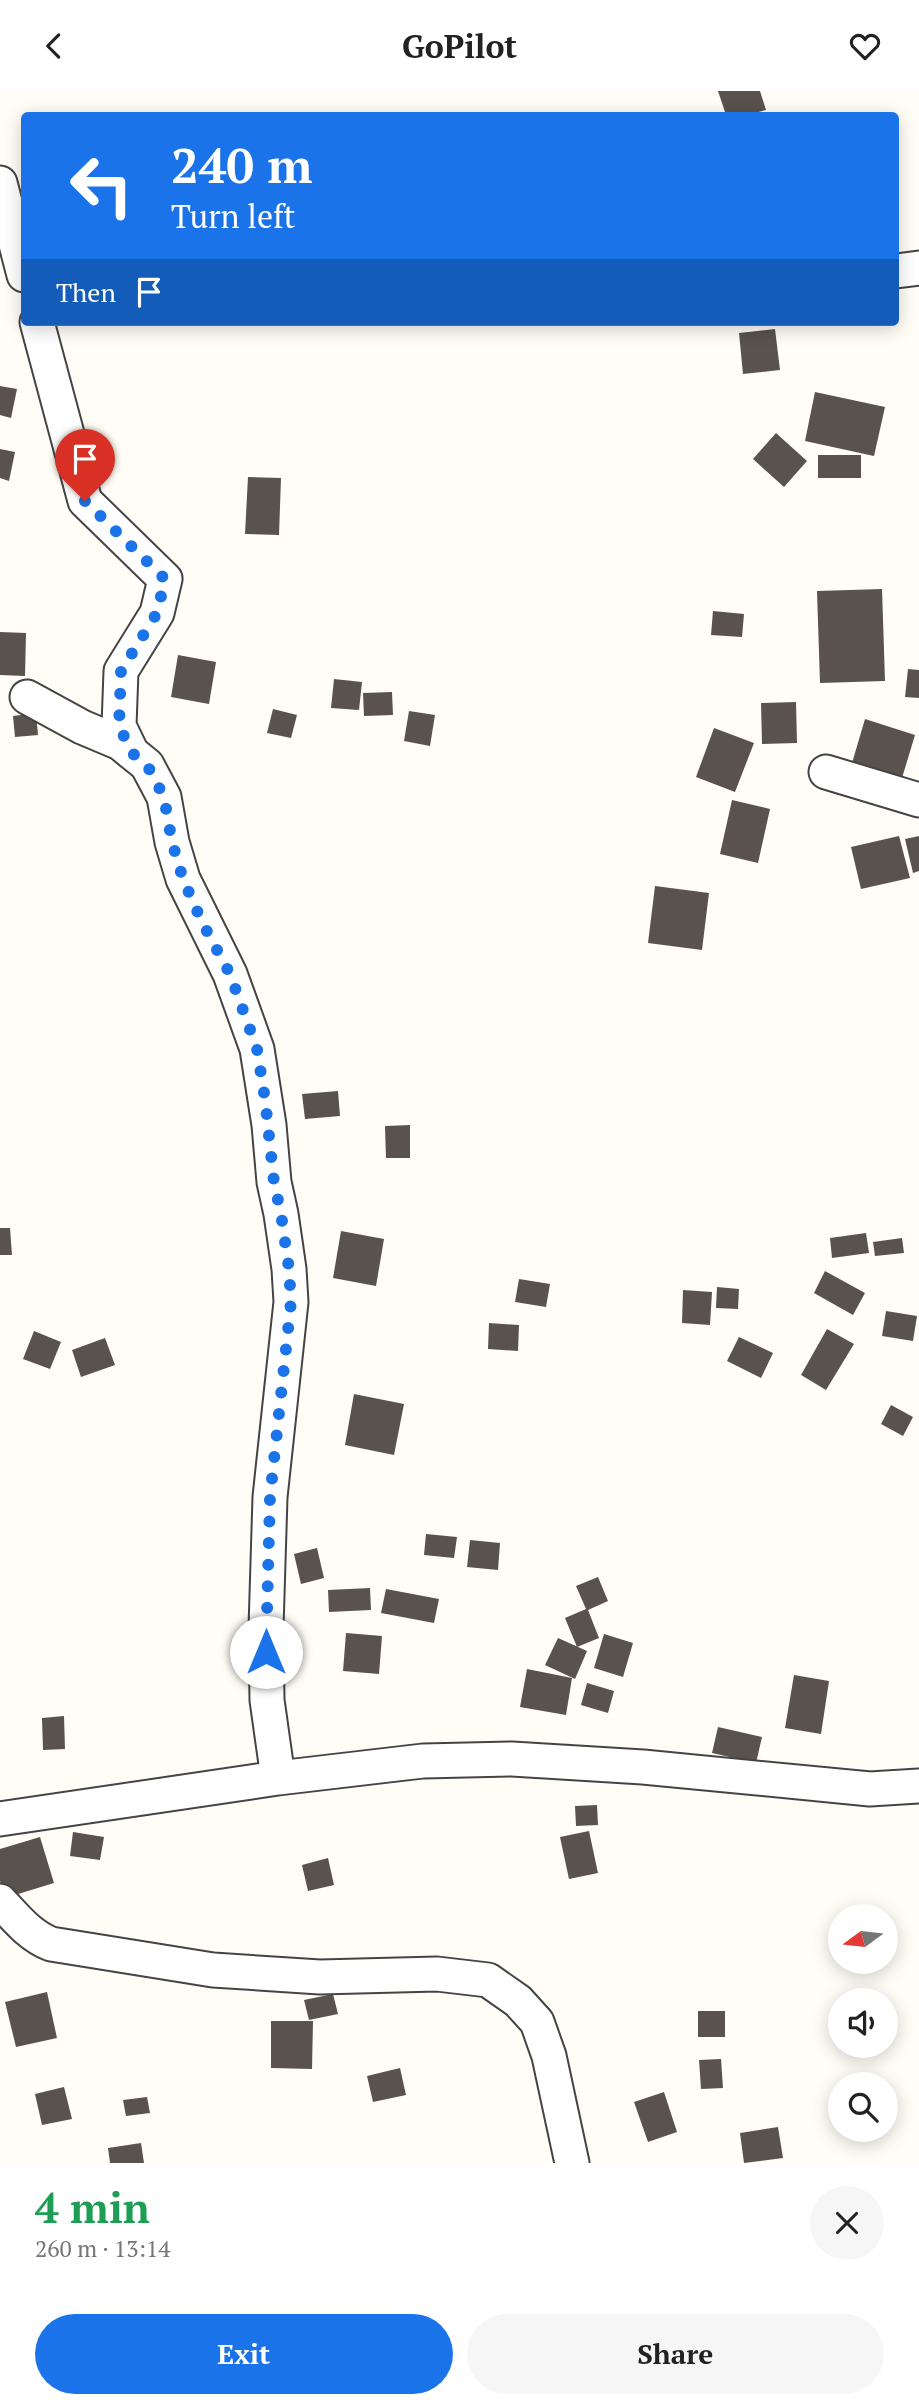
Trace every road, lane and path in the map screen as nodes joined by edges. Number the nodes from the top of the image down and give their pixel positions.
1 (0, 183) edge
2 (21, 187) edge
3 (21, 264) edge
4 (919, 268) edge
5 (899, 271) edge
6 (38, 326) edge
7 (27, 697) dead end
8 (132, 753) junction
9 (825, 772) dead end
10 (919, 800) edge
11 (278, 1778) junction
12 (919, 1786) edge
13 (0, 1818) edge
14 (0, 1901) edge
15 (572, 2163) edge

1 - 2 street
1 - 3 street
4 - 5 street
6 - 8 street
7 - 8 street
8 - 11 street
9 - 10 street
11 - 12 street
11 - 13 street
14 - 15 street

